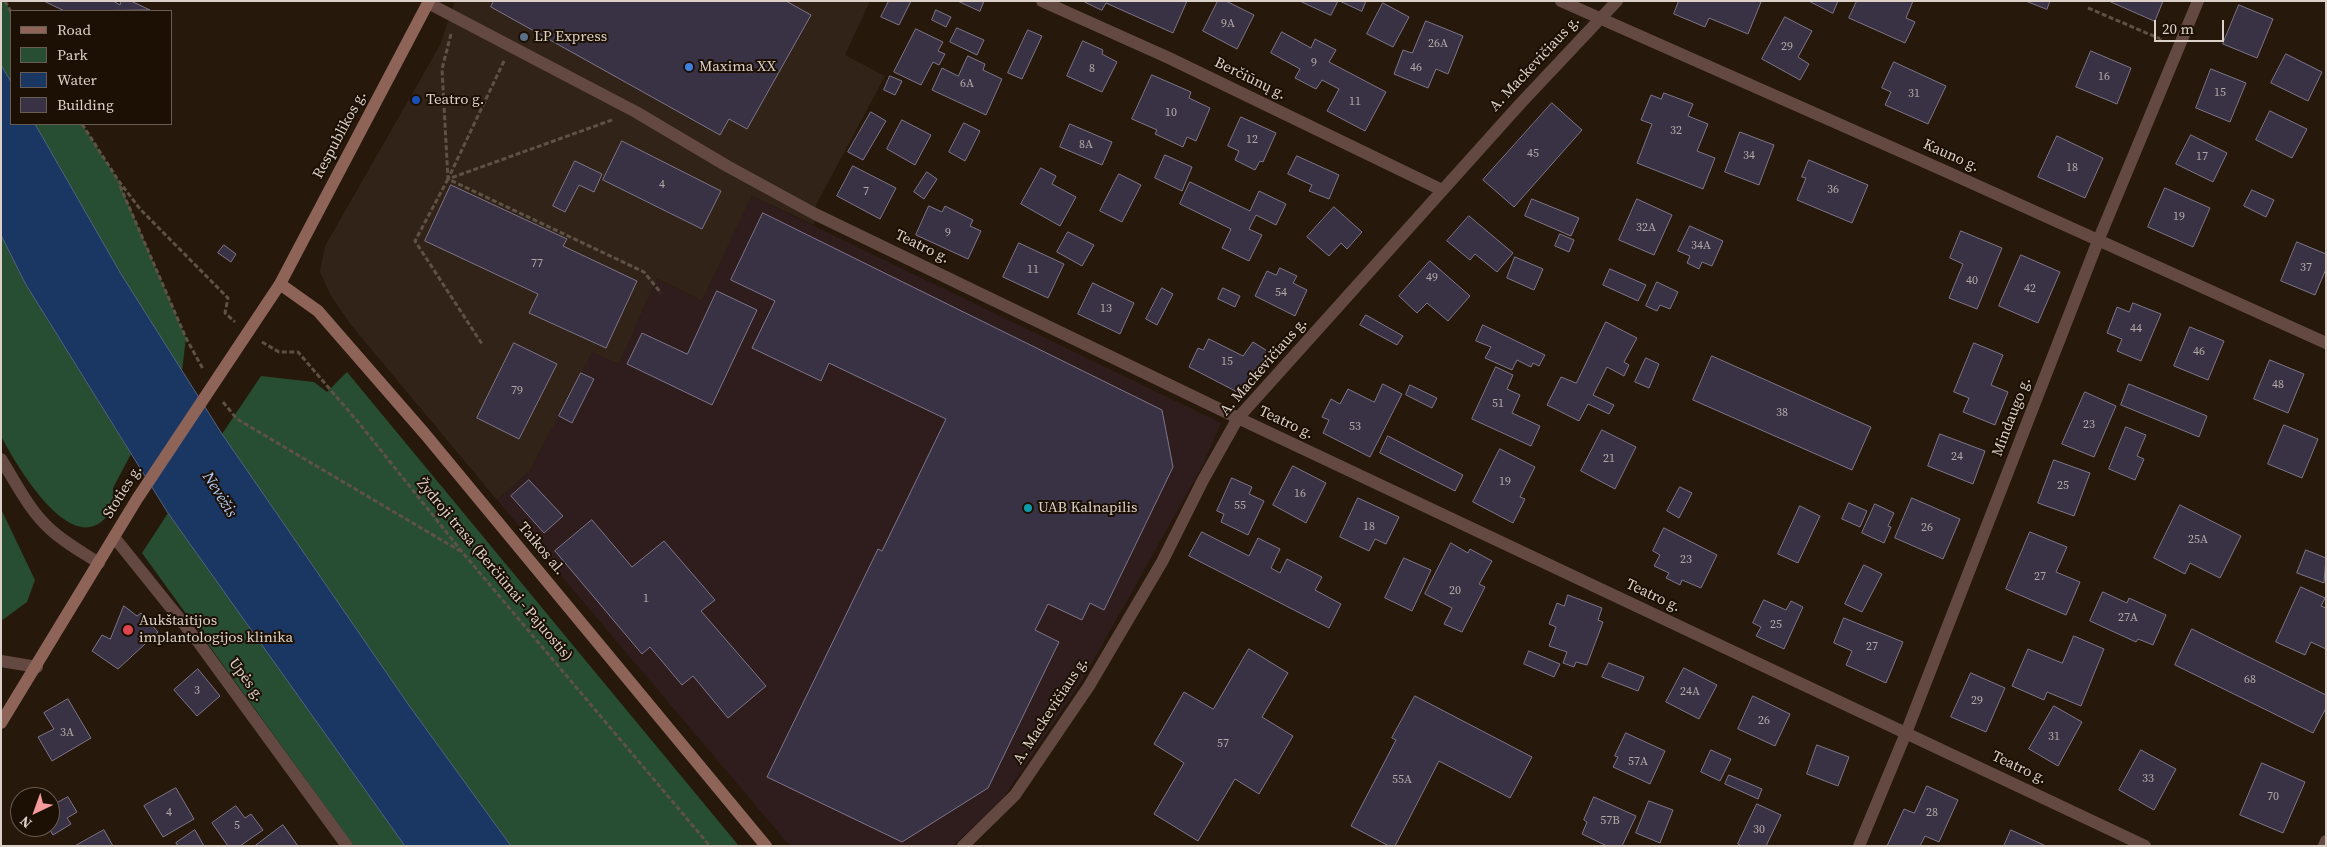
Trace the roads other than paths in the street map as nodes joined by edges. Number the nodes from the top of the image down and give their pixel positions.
1 (1042, 1) edge
2 (1561, 1) edge
3 (1617, 1) edge
4 (2198, 1) edge
5 (429, 2) edge
6 (1600, 18) junction
7 (1442, 190) junction
8 (2098, 241) junction
9 (280, 284) junction
10 (2326, 343) edge
11 (1238, 418) junction
12 (1, 459) edge
13 (114, 537) junction
14 (99, 562) junction
15 (1, 661) edge
16 (37, 667) junction
17 (1, 723) edge
18 (1906, 732) junction
19 (2326, 842) edge
20 (347, 846) edge
21 (766, 846) edge
22 (963, 846) edge
23 (1859, 846) edge
24 (2144, 846) edge
25 (2324, 846) edge

1 - 7 street, Berčiūnų g.
2 - 6 street, Kauno g.
3 - 6 street, A. Mackevičiaus g.
4 - 8 street, Mindaugo g.
5 - 9 main road, Respublikos g.
5 - 11 street, Teatro g.
6 - 7 street, A. Mackevičiaus g.
6 - 8 street, Kauno g.
7 - 11 street, A. Mackevičiaus g.
8 - 10 street, Kauno g.
8 - 18 street, Mindaugo g.
9 - 13 main road, Stoties g.
9 - 21 main road, Taikos al.
11 - 18 street, Teatro g.
11 - 22 street, A. Mackevičiaus g.
12 - 14 street
13 - 14 main road, Stoties g.
13 - 20 street, Upės g.
14 - 16 main road, Stoties g.
15 - 16 street
16 - 17 main road, Stoties g.
18 - 23 street, Mindaugo g.
18 - 24 street, Teatro g.
19 - 25 street

